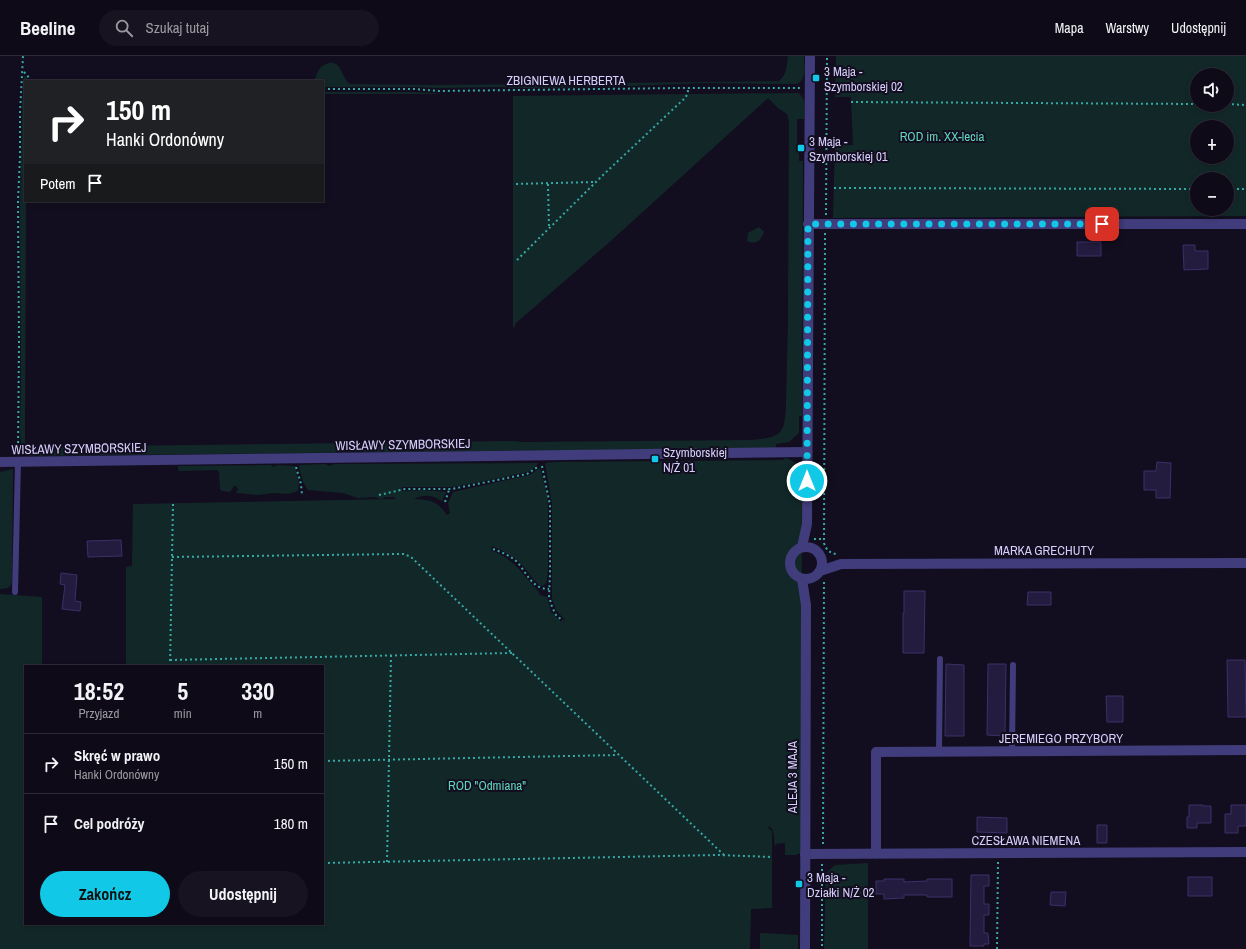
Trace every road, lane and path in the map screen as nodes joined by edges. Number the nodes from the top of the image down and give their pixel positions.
1 (23, 56) edge
2 (810, 56) edge
3 (827, 56) edge
4 (23, 71) junction
5 (31, 80) edge
6 (689, 88) junction
7 (809, 88) junction
8 (324, 89) edge
9 (851, 102) dead end
10 (1190, 104) edge
11 (1234, 104) edge
12 (1246, 104) edge
13 (596, 182) junction
14 (548, 183) junction
15 (516, 184) dead end
16 (834, 188) dead end
17 (1190, 189) edge
18 (1234, 189) edge
19 (1246, 189) edge
20 (826, 220) dead end
21 (808, 224) junction
22 (1246, 224) edge
23 (549, 228) junction
24 (826, 228) dead end
25 (517, 260) dead end
26 (807, 452) junction
27 (296, 458) junction
28 (0, 462) edge
29 (18, 462) junction
30 (449, 490) junction
31 (302, 495) dead end
32 (379, 495) dead end
33 (445, 502) dead end
34 (173, 504) dead end
35 (807, 524) junction
36 (824, 539) junction
37 (814, 543) junction
38 (802, 547) junction
39 (493, 549) dead end
40 (826, 554) junction
41 (172, 558) junction
42 (1246, 563) edge
43 (841, 564) junction
44 (824, 574) junction
45 (813, 578) junction
46 (802, 579) junction
47 (549, 589) junction
48 (15, 592) dead end
49 (806, 605) junction
50 (563, 621) dead end
51 (512, 653) junction
52 (391, 656) junction
53 (940, 659) dead end
54 (170, 660) junction
55 (170, 665) edge
56 (1013, 665) dead end
57 (1246, 750) edge
58 (1012, 751) junction
59 (939, 752) junction
60 (618, 754) junction
61 (389, 759) junction
62 (324, 761) edge
63 (823, 847) dead end
64 (1246, 852) edge
65 (998, 853) junction
66 (805, 854) junction
67 (876, 854) junction
68 (724, 855) junction
69 (772, 857) dead end
70 (822, 858) dead end
71 (387, 862) junction
72 (324, 863) edge
73 (805, 949) edge
74 (822, 949) edge
75 (997, 949) edge

1 - 4 path
2 - 7 street
3 - 20 path
4 - 5 path
4 - 29 path
6 - 7 path, ZBIGNIEWA HERBERTA
6 - 8 path, ZBIGNIEWA HERBERTA
6 - 13 path
7 - 21 street
9 - 10 path
11 - 12 path
13 - 14 path
13 - 23 path
14 - 15 path
14 - 23 path
16 - 17 path
18 - 19 path
21 - 22 street
21 - 26 street
23 - 25 path
24 - 36 path
26 - 27 street, WISŁAWY SZYMBORSKIEJ
26 - 35 street
27 - 29 street, WISŁAWY SZYMBORSKIEJ
27 - 31 path
28 - 29 street, WISŁAWY SZYMBORSKIEJ
29 - 48 lane
30 - 32 path
30 - 33 path
30 - 47 path
34 - 41 path
35 - 37 street
35 - 38 street
36 - 37 path
36 - 40 path
37 - 38 street
37 - 40 street
38 - 46 street
39 - 47 path
40 - 43 street, MARKA GRECHUTY
40 - 44 street
41 - 51 path
41 - 54 path
42 - 43 street, MARKA GRECHUTY
43 - 44 street, MARKA GRECHUTY
44 - 45 street
44 - 63 path
45 - 46 street
45 - 49 street, ALEJA 3 MAJA
46 - 49 street, ALEJA 3 MAJA
47 - 50 path
49 - 66 street, ALEJA 3 MAJA
51 - 52 path
51 - 60 path
52 - 54 path
52 - 61 path
53 - 59 lane
54 - 55 path
56 - 58 lane
57 - 58 street, JEREMIEGO PRZYBORY
58 - 59 street, JEREMIEGO PRZYBORY
59 - 67 street, JEREMIEGO PRZYBORY
60 - 61 path
60 - 68 path
61 - 62 path
61 - 71 path
64 - 65 street, CZESŁAWA NIEMENA
65 - 67 street, CZESŁAWA NIEMENA
65 - 75 path
66 - 67 street, CZESŁAWA NIEMENA
66 - 73 street, ALEJA 3 MAJA
68 - 69 path
68 - 71 path
70 - 74 path
71 - 72 path

